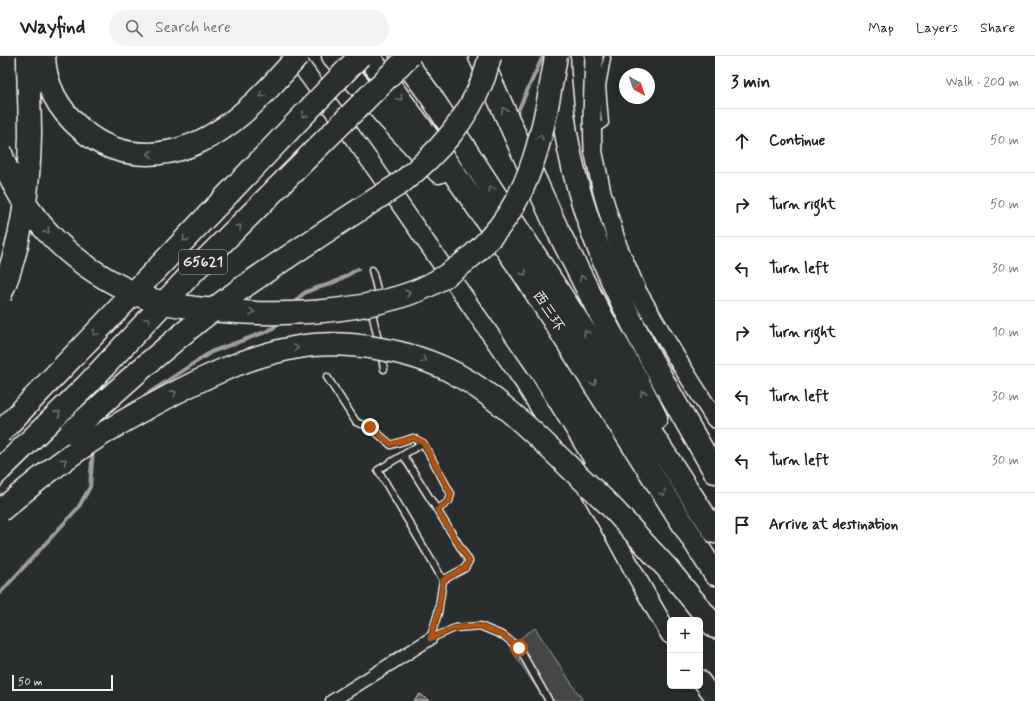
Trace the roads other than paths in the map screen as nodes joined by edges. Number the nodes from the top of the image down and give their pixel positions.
1 (28, 56) edge
2 (44, 56) edge
3 (294, 56) edge
4 (298, 56) edge
5 (333, 56) edge
6 (360, 56) edge
7 (368, 56) edge
8 (401, 56) edge
9 (409, 56) edge
10 (479, 56) edge
11 (490, 56) edge
12 (556, 56) edge
13 (559, 56) edge
14 (598, 61) edge
15 (0, 150) edge
16 (504, 245) junction
17 (372, 270) dead end
18 (0, 296) edge
19 (384, 369) dead end
20 (327, 377) dead end
21 (715, 419) edge
22 (0, 433) edge
23 (423, 442) junction
24 (403, 455) junction
25 (0, 470) edge
26 (715, 472) edge
27 (0, 503) edge
28 (437, 510) junction
29 (0, 511) edge
30 (710, 524) edge
31 (715, 574) edge
32 (443, 580) junction
33 (715, 627) edge
34 (667, 630) edge
35 (430, 639) junction
36 (703, 683) edge
37 (715, 699) edge
38 (332, 701) edge
39 (549, 701) edge

1 - 18 highway, bridge
4 -> 2 highway, bridge
3 - 34 main road
5 - 16 highway
6 -> 22 highway, G5621, bridge
7 -> 16 highway, 西三环
30 -> 8 highway, 西三环
25 -> 9 highway, G5621, bridge
30 -> 10 highway
11 - 27 highway, bridge
15 -> 12 highway, bridge
13 - 26 highway
14 - 21 main road
16 -> 31 highway, 西三环
17 - 19 lane
20 - 23 lane
23 - 24 lane
23 - 28 lane
24 - 28 lane
24 - 32 lane
28 - 32 lane
29 -> 33 highway, bridge
32 - 35 lane
35 - 38 street
35 - 39 lane
36 - 37 main road

